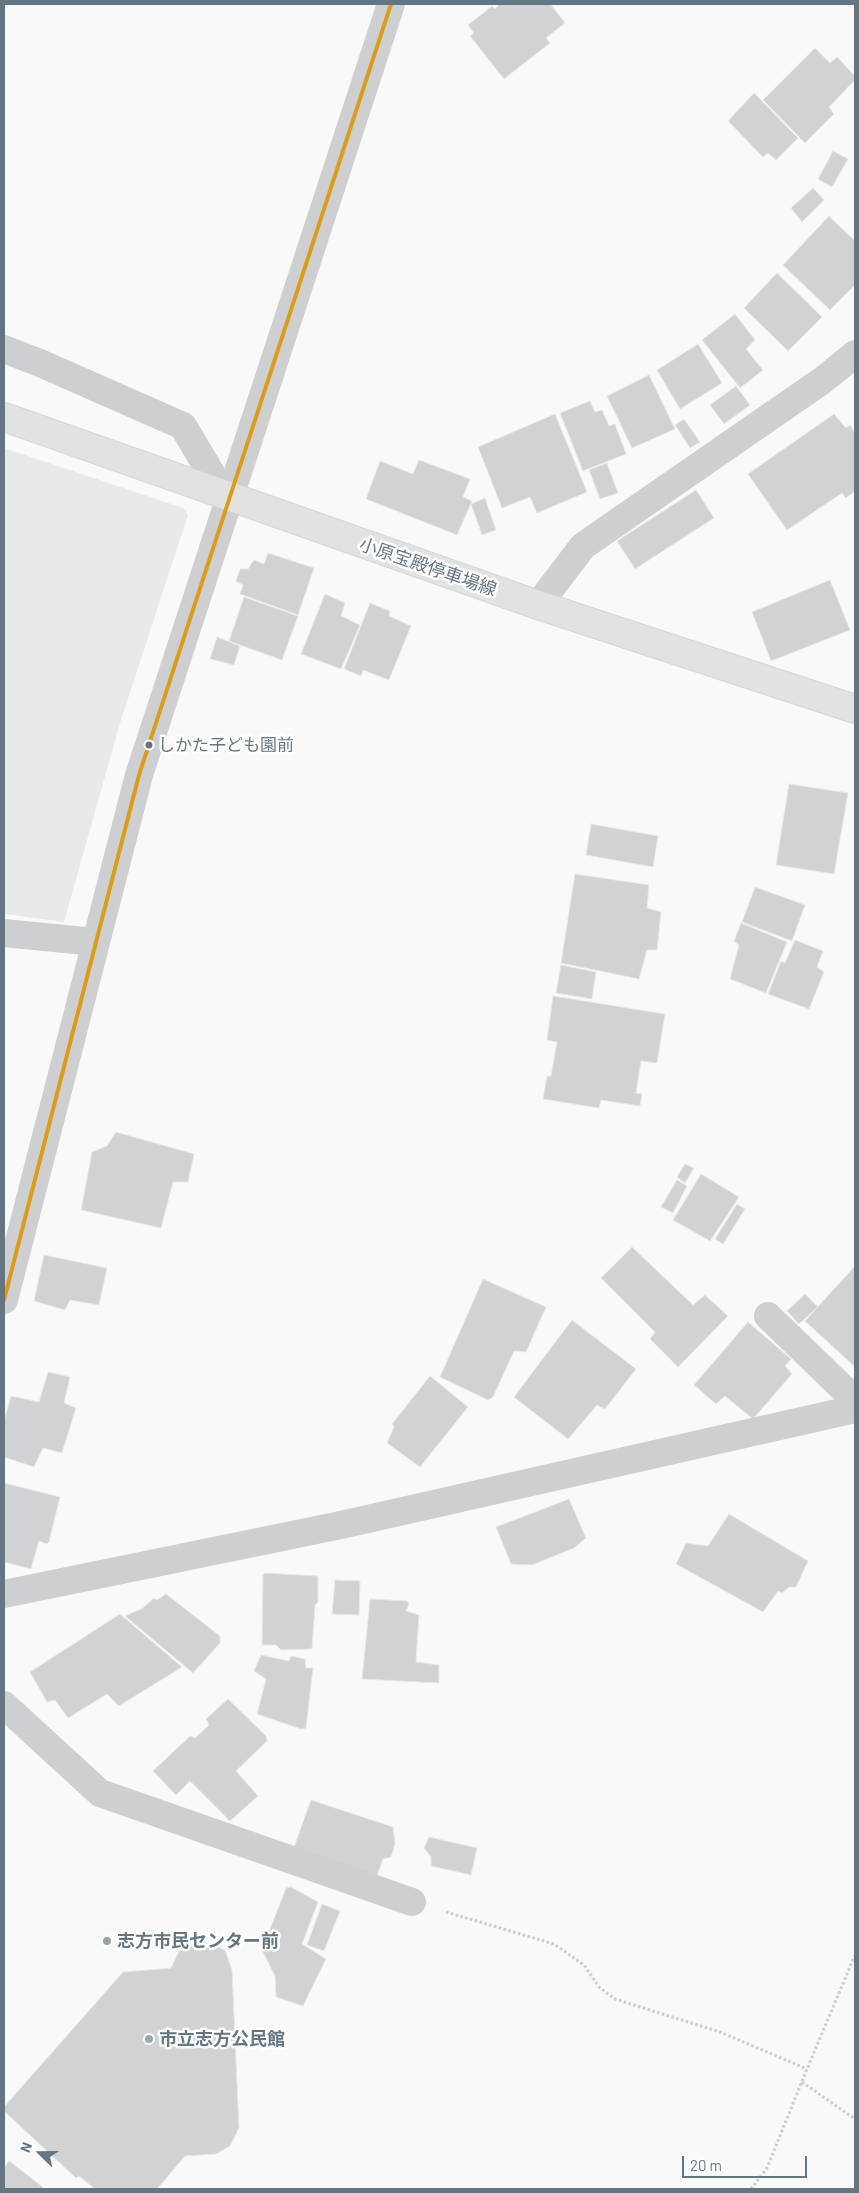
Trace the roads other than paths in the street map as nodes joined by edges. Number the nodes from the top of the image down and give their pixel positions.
1 (391, 4) edge
2 (4, 350) edge
3 (855, 354) edge
4 (4, 416) edge
5 (227, 496) junction
6 (538, 605) junction
7 (855, 709) edge
8 (4, 933) edge
9 (95, 942) junction
10 (4, 1300) edge
11 (768, 1316) dead end
12 (855, 1400) edge
13 (855, 1409) edge
14 (4, 1594) edge
15 (4, 1705) edge
16 (412, 1902) road end

1 - 5 street
2 - 5 street
3 - 6 street
4 - 5 main road, 小原宝殿停車場線
5 - 6 main road, 小原宝殿停車場線
5 - 9 street
6 - 7 main road, 小原宝殿停車場線
8 - 9 street
9 - 10 street
11 - 12 street
13 - 14 street
15 - 16 street

